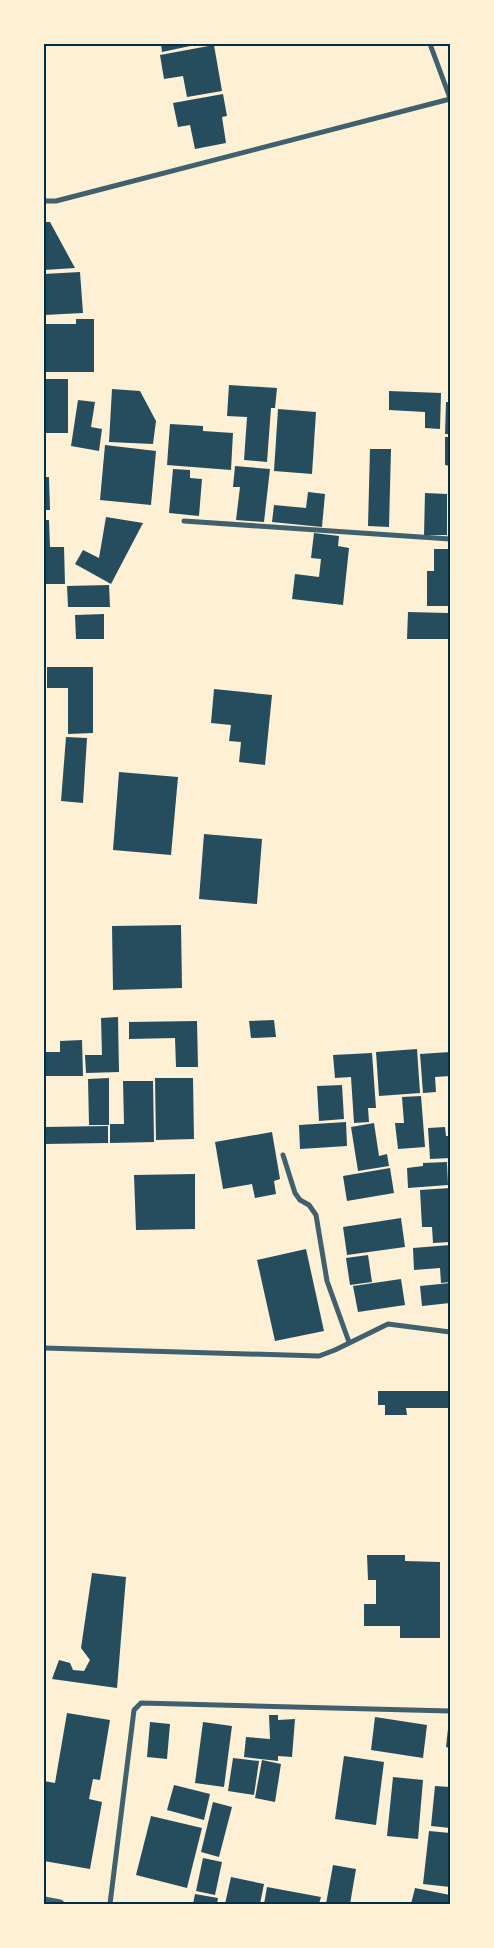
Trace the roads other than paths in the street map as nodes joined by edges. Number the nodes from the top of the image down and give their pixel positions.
1 (430, 44) edge
2 (450, 99) edge
3 (44, 202) edge
4 (184, 521) dead end
5 (450, 539) edge
6 (283, 1155) dead end
7 (450, 1332) edge
8 (349, 1342) junction
9 (44, 1348) edge
10 (450, 1711) edge
11 (44, 1901) edge
12 (60, 1904) edge
13 (110, 1904) edge

1 - 2 street
2 - 3 street
4 - 5 street
6 - 8 street
7 - 8 street
8 - 9 street
10 - 13 street
11 - 12 street

